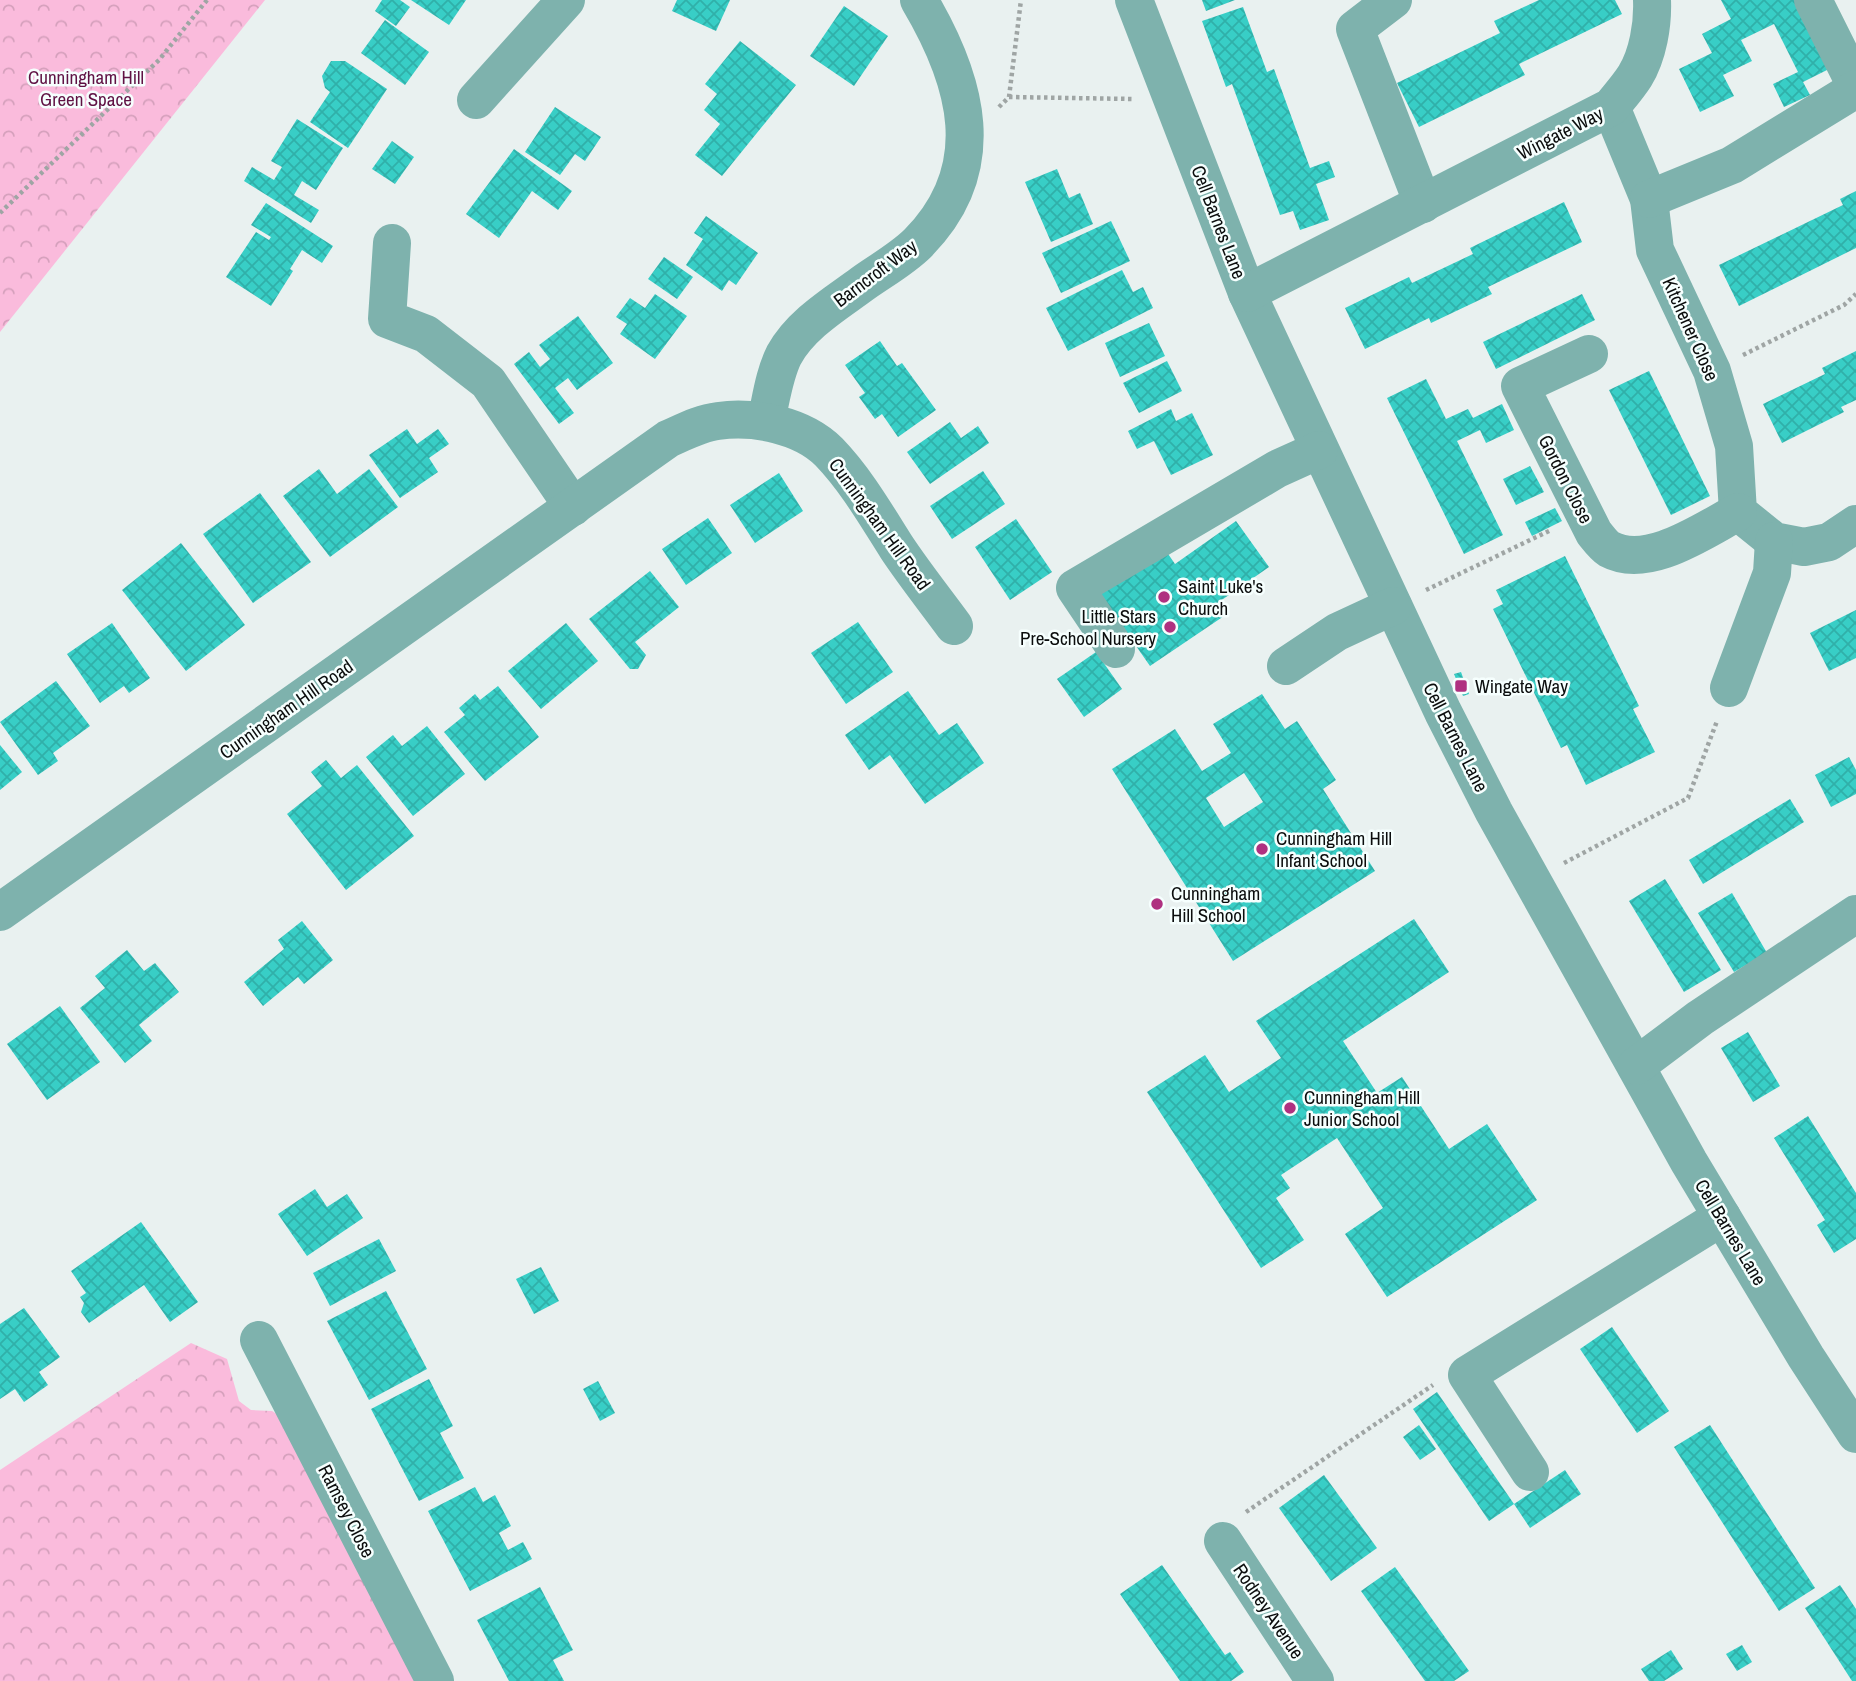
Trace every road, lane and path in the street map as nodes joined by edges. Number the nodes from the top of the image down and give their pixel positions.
1 (207, 0) edge
2 (566, 0) edge
3 (919, 0) edge
4 (1021, 0) edge
5 (1134, 0) edge
6 (1393, 0) edge
7 (1652, 0) edge
8 (1812, 0) edge
9 (1856, 87) edge
10 (1009, 96) junction
11 (1142, 96) dead end
12 (476, 100) dead end
13 (1611, 107) junction
14 (967, 126) junction
15 (1649, 199) junction
16 (1423, 204) junction
17 (0, 213) edge
18 (392, 243) dead end
19 (1247, 293) junction
20 (1856, 294) edge
21 (1589, 354) dead end
22 (1712, 370) junction
23 (766, 421) junction
24 (1320, 450) junction
25 (573, 507) junction
26 (1738, 512) junction
27 (1583, 514) junction
28 (1856, 524) edge
29 (1774, 541) junction
30 (1393, 607) junction
31 (954, 626) dead end
32 (1115, 649) dead end
33 (1286, 666) dead end
34 (1729, 688) joint
35 (1532, 879) junction
36 (0, 912) edge
37 (1856, 914) edge
38 (1636, 1066) junction
39 (1722, 1217) junction
40 (258, 1340) dead end
41 (1467, 1375) junction
42 (1856, 1434) edge
43 (1530, 1472) dead end
44 (1223, 1541) joint
45 (435, 1681) edge
46 (1315, 1681) edge

1 - 17 path
2 - 12 street
3 - 14 street, Barncroft Way
4 - 10 path
5 - 19 street, Cell Barnes Lane
6 - 16 street
7 - 13 street
8 - 9 street
9 - 15 street
10 - 11 path
10 - 14 path
13 - 15 street, Kitchener Close
13 - 16 street, Wingate Way
14 - 23 street, Barncroft Way
15 - 22 street, Kitchener Close
16 - 19 street, Wingate Way
18 - 25 street
19 - 24 street, Cell Barnes Lane
20 - 22 path
21 - 27 street, Gordon Close
22 - 26 street, Kitchener Close
23 - 25 street, Cunningham Hill Road
23 - 31 street, Cunningham Hill Road
24 - 30 street, Cell Barnes Lane
24 - 32 street
25 - 36 street, Cunningham Hill Road
26 - 27 street, Gordon Close
26 - 29 street
27 - 30 path
28 - 29 street
29 - 34 street
30 - 33 street
30 - 35 street, Cell Barnes Lane
34 - 35 path
35 - 38 street, Cell Barnes Lane
37 - 38 street
38 - 39 street, Cell Barnes Lane
39 - 41 street
39 - 42 street, Cell Barnes Lane
40 - 45 street, Ramsey Close
41 - 43 street
41 - 44 path
44 - 46 street, Rodney Avenue

